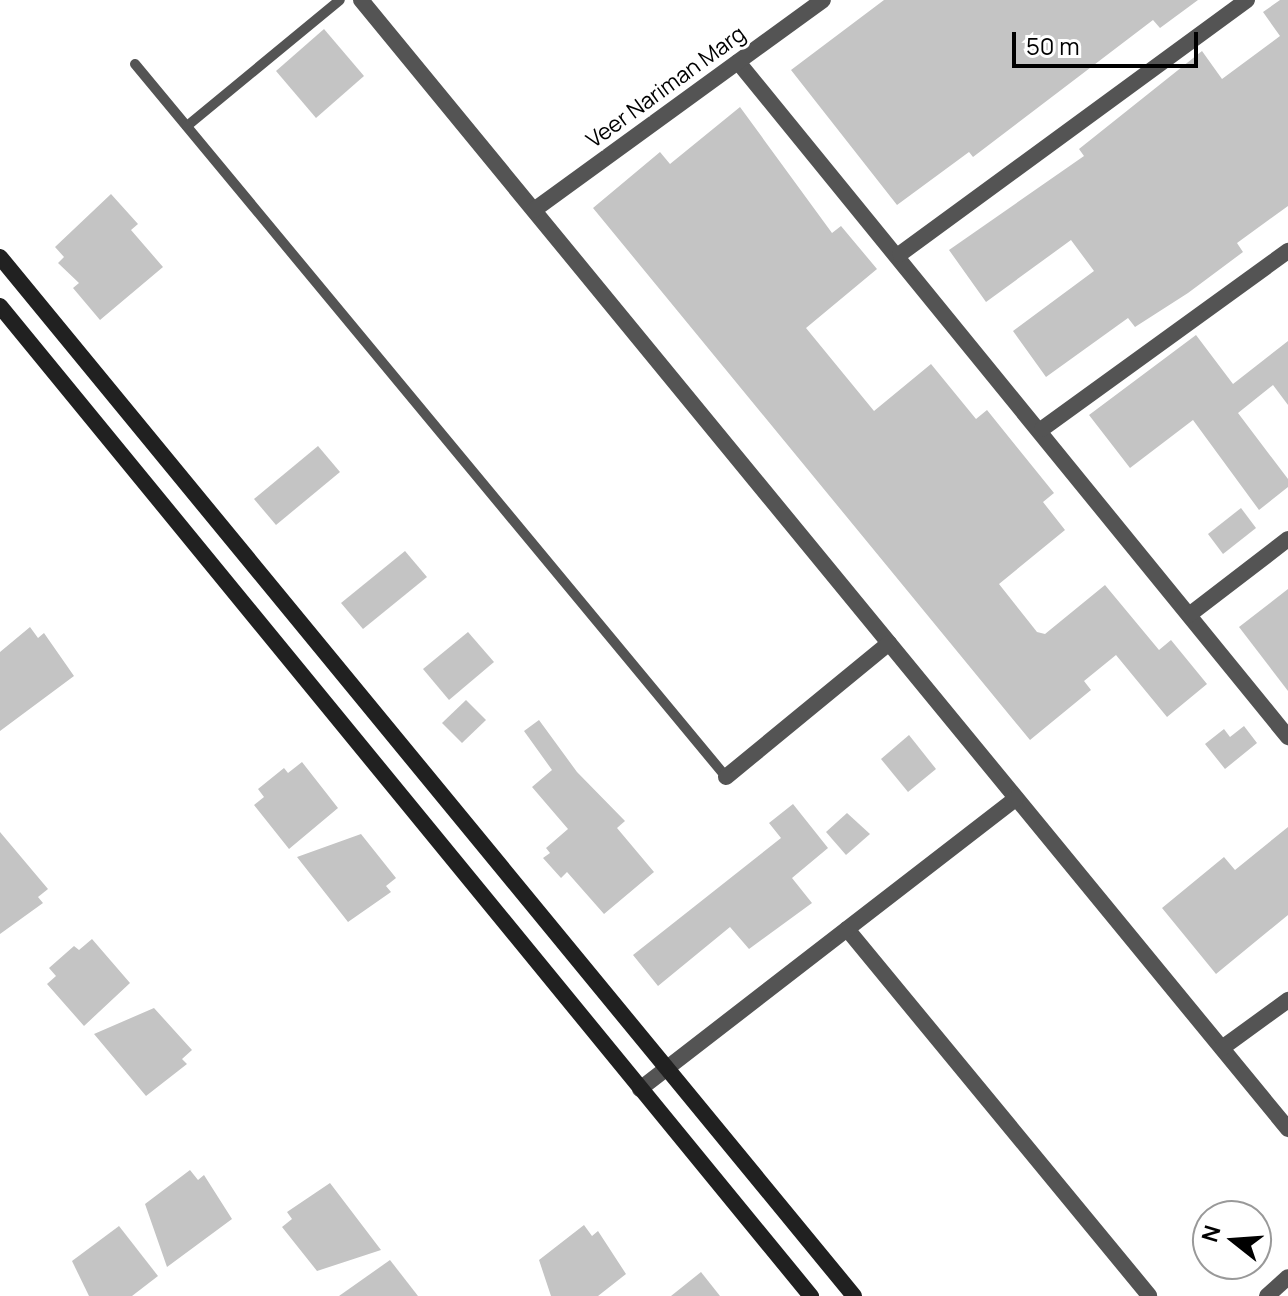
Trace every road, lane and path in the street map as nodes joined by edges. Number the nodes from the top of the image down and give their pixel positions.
1 (340, 0) edge
2 (361, 0) edge
3 (823, 0) edge
4 (1247, 0) edge
5 (738, 62) junction
6 (135, 64) dead end
7 (187, 126) junction
8 (534, 210) junction
9 (1288, 251) edge
10 (900, 254) junction
11 (0, 257) edge
12 (0, 306) edge
13 (1042, 429) junction
14 (1288, 539) edge
15 (1189, 615) junction
16 (889, 643) junction
17 (1288, 737) edge
18 (726, 777) joint
19 (1016, 798) junction
20 (847, 929) junction
21 (1288, 1000) edge
22 (1222, 1048) junction
23 (667, 1068) junction
24 (640, 1089) junction
25 (1288, 1129) edge
26 (1288, 1277) edge
27 (811, 1296) edge
28 (854, 1296) edge
29 (1149, 1296) edge
30 (1267, 1296) edge

1 - 7 lane
2 - 8 street
3 - 5 street, Veer Nariman Marg
4 - 10 street
5 - 8 street, Veer Nariman Marg
5 - 10 street
6 - 7 lane
7 - 18 lane
8 - 16 street
9 - 13 street
10 - 13 street
11 - 23 main road
12 - 24 main road
13 - 15 street
14 - 15 street
15 - 17 street
16 - 18 street
16 - 19 street
19 - 20 street
19 - 22 street
20 - 23 street
20 - 29 street
21 - 22 street
22 - 25 street
23 - 24 street
23 - 28 main road
24 - 27 main road
26 - 30 street

